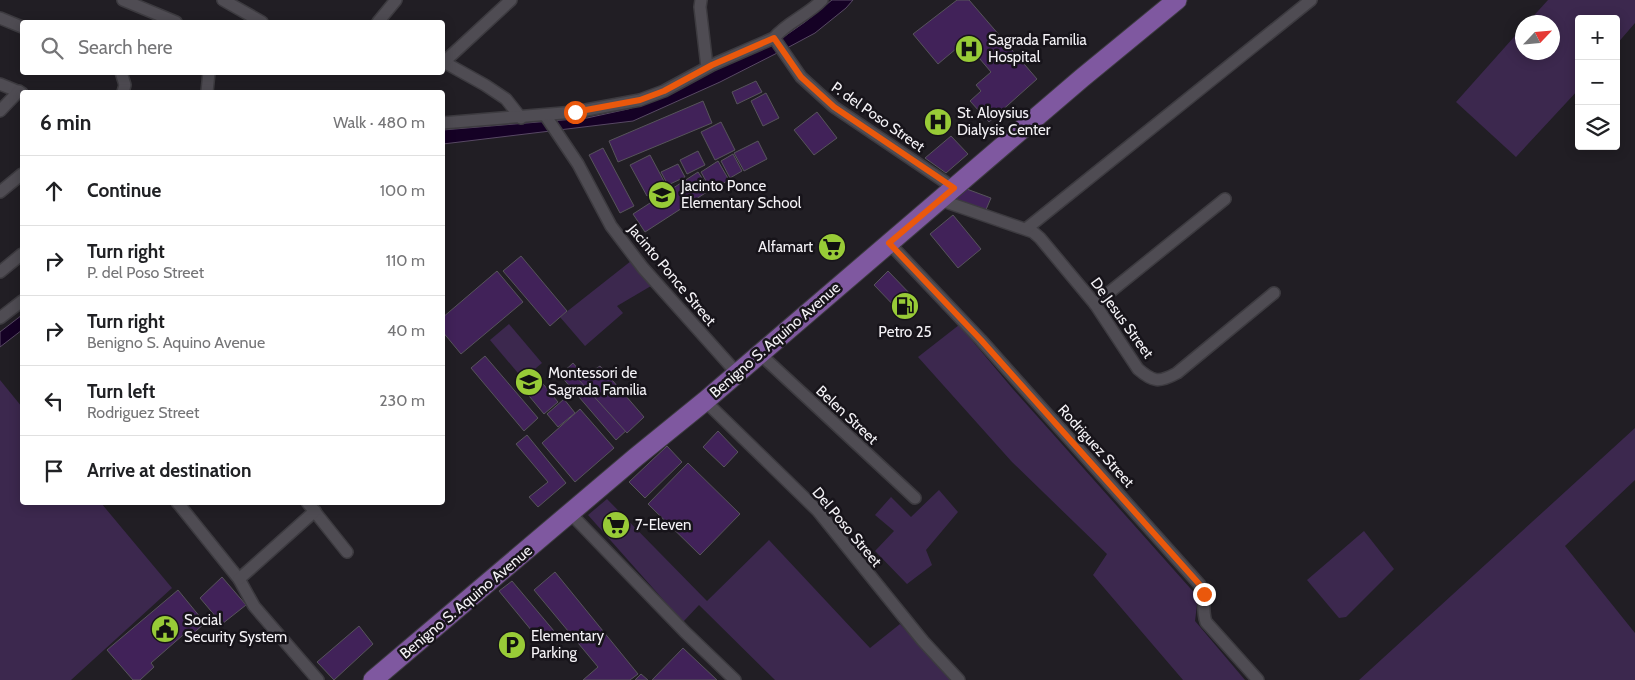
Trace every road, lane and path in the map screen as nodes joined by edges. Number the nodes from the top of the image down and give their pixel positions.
1 (123, 0) edge
2 (223, 0) edge
3 (396, 0) edge
4 (511, 0) edge
5 (701, 0) edge
6 (822, 0) edge
7 (1177, 0) edge
8 (1312, 0) edge
9 (0, 18) edge
10 (171, 20) edge
11 (258, 20) edge
12 (380, 20) edge
13 (20, 26) edge
14 (774, 38) junction
15 (445, 60) edge
16 (445, 63) edge
17 (707, 67) junction
18 (122, 75) edge
19 (209, 75) edge
20 (0, 84) edge
21 (124, 90) edge
22 (207, 90) edge
23 (20, 92) edge
24 (20, 93) edge
25 (0, 111) edge
26 (545, 115) junction
27 (521, 118) junction
28 (445, 122) edge
29 (20, 176) edge
30 (0, 192) edge
31 (947, 194) junction
32 (1225, 199) dead end
33 (1026, 229) junction
34 (889, 243) junction
35 (20, 256) edge
36 (0, 272) edge
37 (1274, 293) dead end
38 (20, 303) edge
39 (1095, 304) junction
40 (0, 318) edge
41 (760, 354) junction
42 (736, 372) junction
43 (705, 401) junction
44 (915, 498) dead end
45 (179, 505) edge
46 (311, 507) edge
47 (570, 513) junction
48 (347, 552) dead end
49 (239, 579) junction
50 (318, 680) edge
51 (373, 680) edge
52 (735, 680) edge
53 (959, 680) edge
54 (1258, 680) edge

1 - 10 street
2 - 11 street
3 - 12 street
4 - 15 street
5 - 17 street
6 - 14 street
7 - 31 main road, Benigno S. Aquino Avenue
8 - 33 street
9 - 13 street
14 - 17 street
14 - 31 street, P. del Poso Street
16 - 27 street
17 - 26 street
18 - 21 street
19 - 22 street
20 - 23 street
24 - 25 street
26 - 27 street
26 - 42 street, Jacinto Ponce Street
27 - 28 street
29 - 30 street
31 - 33 street, De Jesus Street
31 - 34 main road, Benigno S. Aquino Avenue
32 - 39 street
33 - 39 street, De Jesus Street
34 - 41 main road, Benigno S. Aquino Avenue
34 - 54 street, Rodriguez Street
35 - 36 street
37 - 39 street, De Jesus Street
38 - 40 street
41 - 42 main road, Benigno S. Aquino Avenue
41 - 44 street, Belen Street
42 - 43 main road, Benigno S. Aquino Avenue
43 - 47 main road, Benigno S. Aquino Avenue
43 - 53 street, Del Poso Street
45 - 49 street
46 - 48 street
46 - 49 street
47 - 51 main road, Benigno S. Aquino Avenue
47 - 52 street
49 - 50 street

